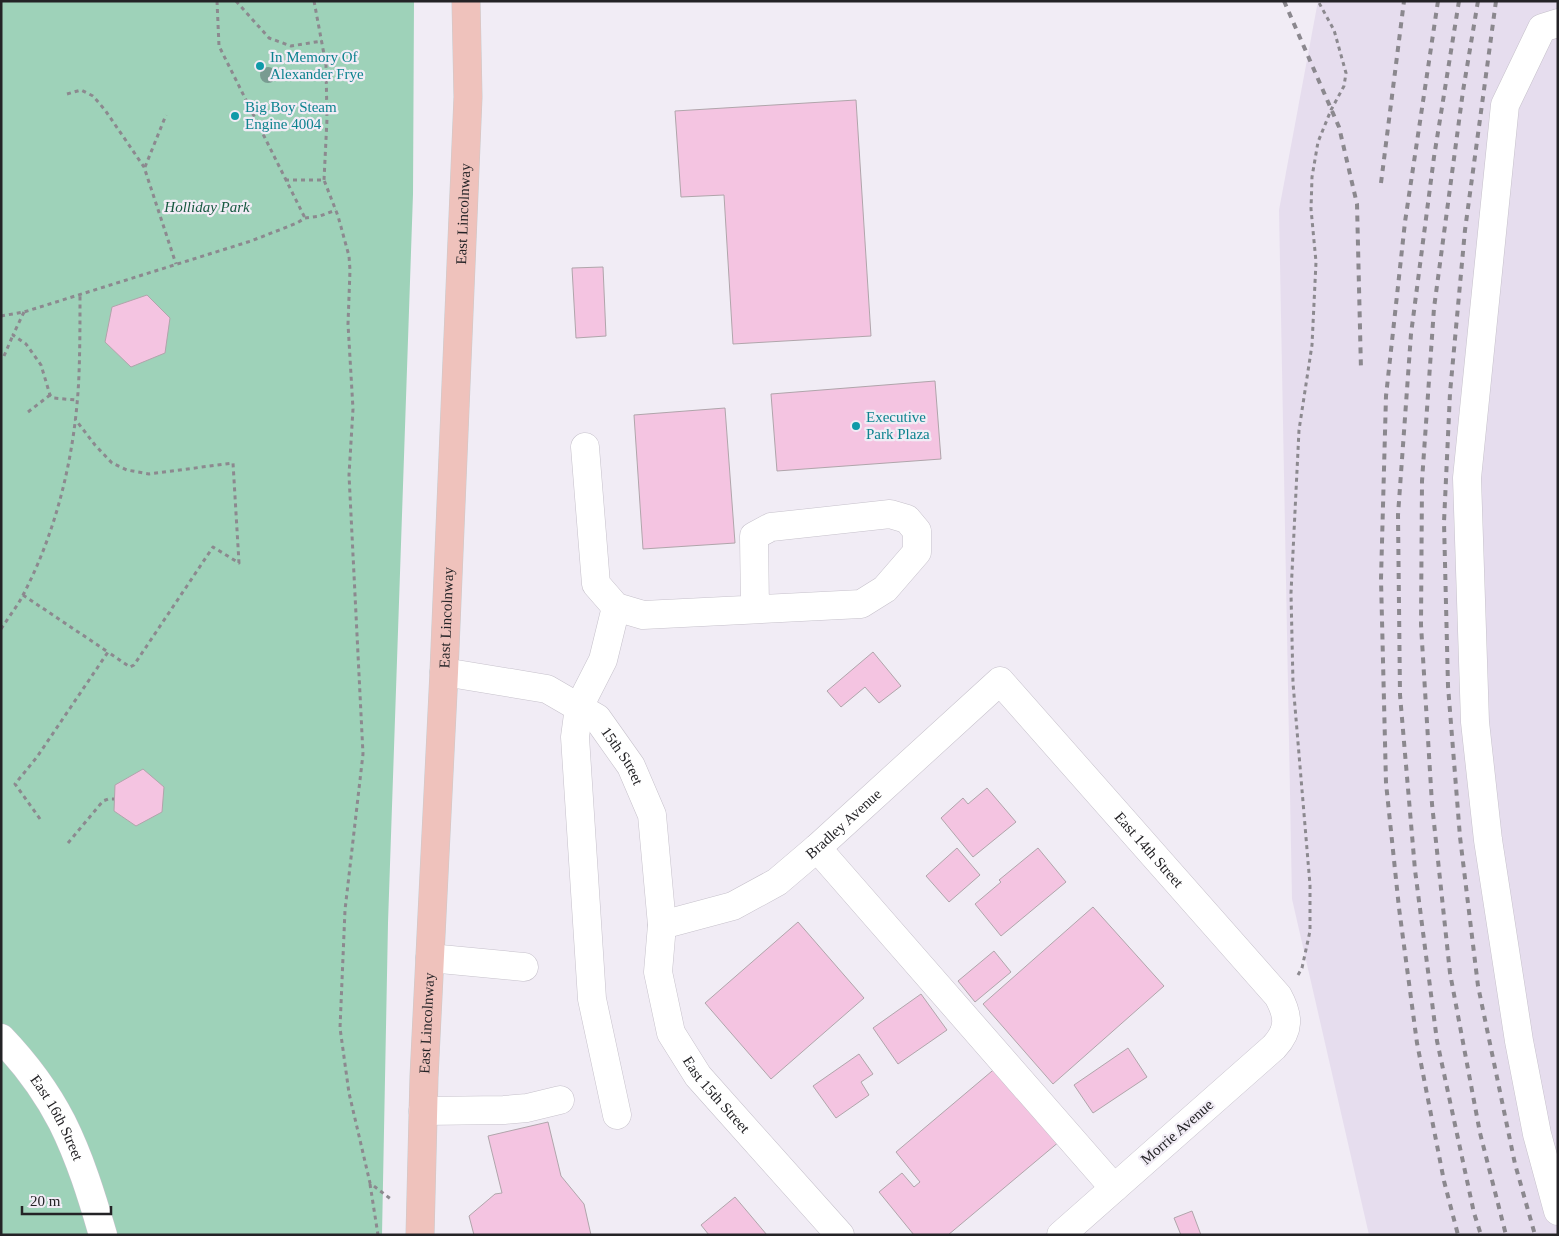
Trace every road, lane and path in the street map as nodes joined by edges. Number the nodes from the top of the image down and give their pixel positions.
1 (216, 1) edge
2 (236, 1) edge
3 (314, 1) edge
4 (466, 1) edge
5 (1318, 1) edge
6 (1558, 23) edge
7 (322, 41) junction
8 (66, 94) dead end
9 (166, 115) dead end
10 (144, 168) junction
11 (285, 180) junction
12 (324, 180) junction
13 (336, 210) junction
14 (305, 218) junction
15 (176, 264) junction
16 (80, 294) junction
17 (24, 312) junction
18 (1, 316) edge
19 (13, 335) junction
20 (4, 356) dead end
21 (50, 395) junction
22 (76, 400) junction
23 (28, 412) dead end
24 (75, 419) junction
25 (586, 447) dead end
26 (23, 595) junction
27 (616, 608) junction
28 (755, 609) junction
29 (1, 628) edge
30 (108, 652) junction
31 (444, 672) junction
32 (1000, 681) joint
33 (578, 708) junction
34 (114, 799) dead end
35 (40, 819) dead end
36 (68, 843) dead end
37 (817, 848) junction
38 (662, 925) junction
39 (430, 958) junction
40 (524, 967) dead end
41 (1284, 1014) junction
42 (1, 1038) edge
43 (560, 1100) dead end
44 (423, 1111) junction
45 (617, 1115) dead end
46 (370, 1183) junction
47 (1114, 1188) junction
48 (1558, 1210) edge
49 (421, 1228) edge
50 (103, 1235) edge
51 (378, 1235) edge
52 (840, 1235) edge
53 (1061, 1235) edge

1 - 11 path
2 - 7 path
3 - 7 path
4 - 31 main road, East Lincolnway
5 - 41 path
6 - 48 street
7 - 12 path
8 - 10 path
9 - 10 path
10 - 15 path
11 - 12 path
11 - 14 path
12 - 13 path
13 - 14 path
13 - 46 path
14 - 15 path
15 - 16 path
16 - 17 path
16 - 22 path
17 - 18 path
17 - 19 path
19 - 20 path
19 - 21 path
21 - 22 path
21 - 23 path
22 - 24 path
24 - 26 path
24 - 30 path
25 - 27 street
26 - 29 path
26 - 30 path
27 - 28 street
27 - 33 street
28 - 28 street
30 - 35 path
31 - 33 street, 15th Street
31 - 39 main road, East Lincolnway
32 - 37 street, Bradley Avenue
32 - 41 street, East 14th Street
33 - 38 street, 15th Street
33 - 45 street
34 - 36 path
37 - 38 street, Bradley Avenue
37 - 47 street
38 - 52 street, East 15th Street
39 - 40 street
39 - 44 main road, East Lincolnway
41 - 47 street, Morrie Avenue
42 - 50 street, East 16th Street
43 - 44 street
44 - 49 main road, East Lincolnway
46 - 49 path
46 - 51 path
47 - 53 street, Morrie Avenue

